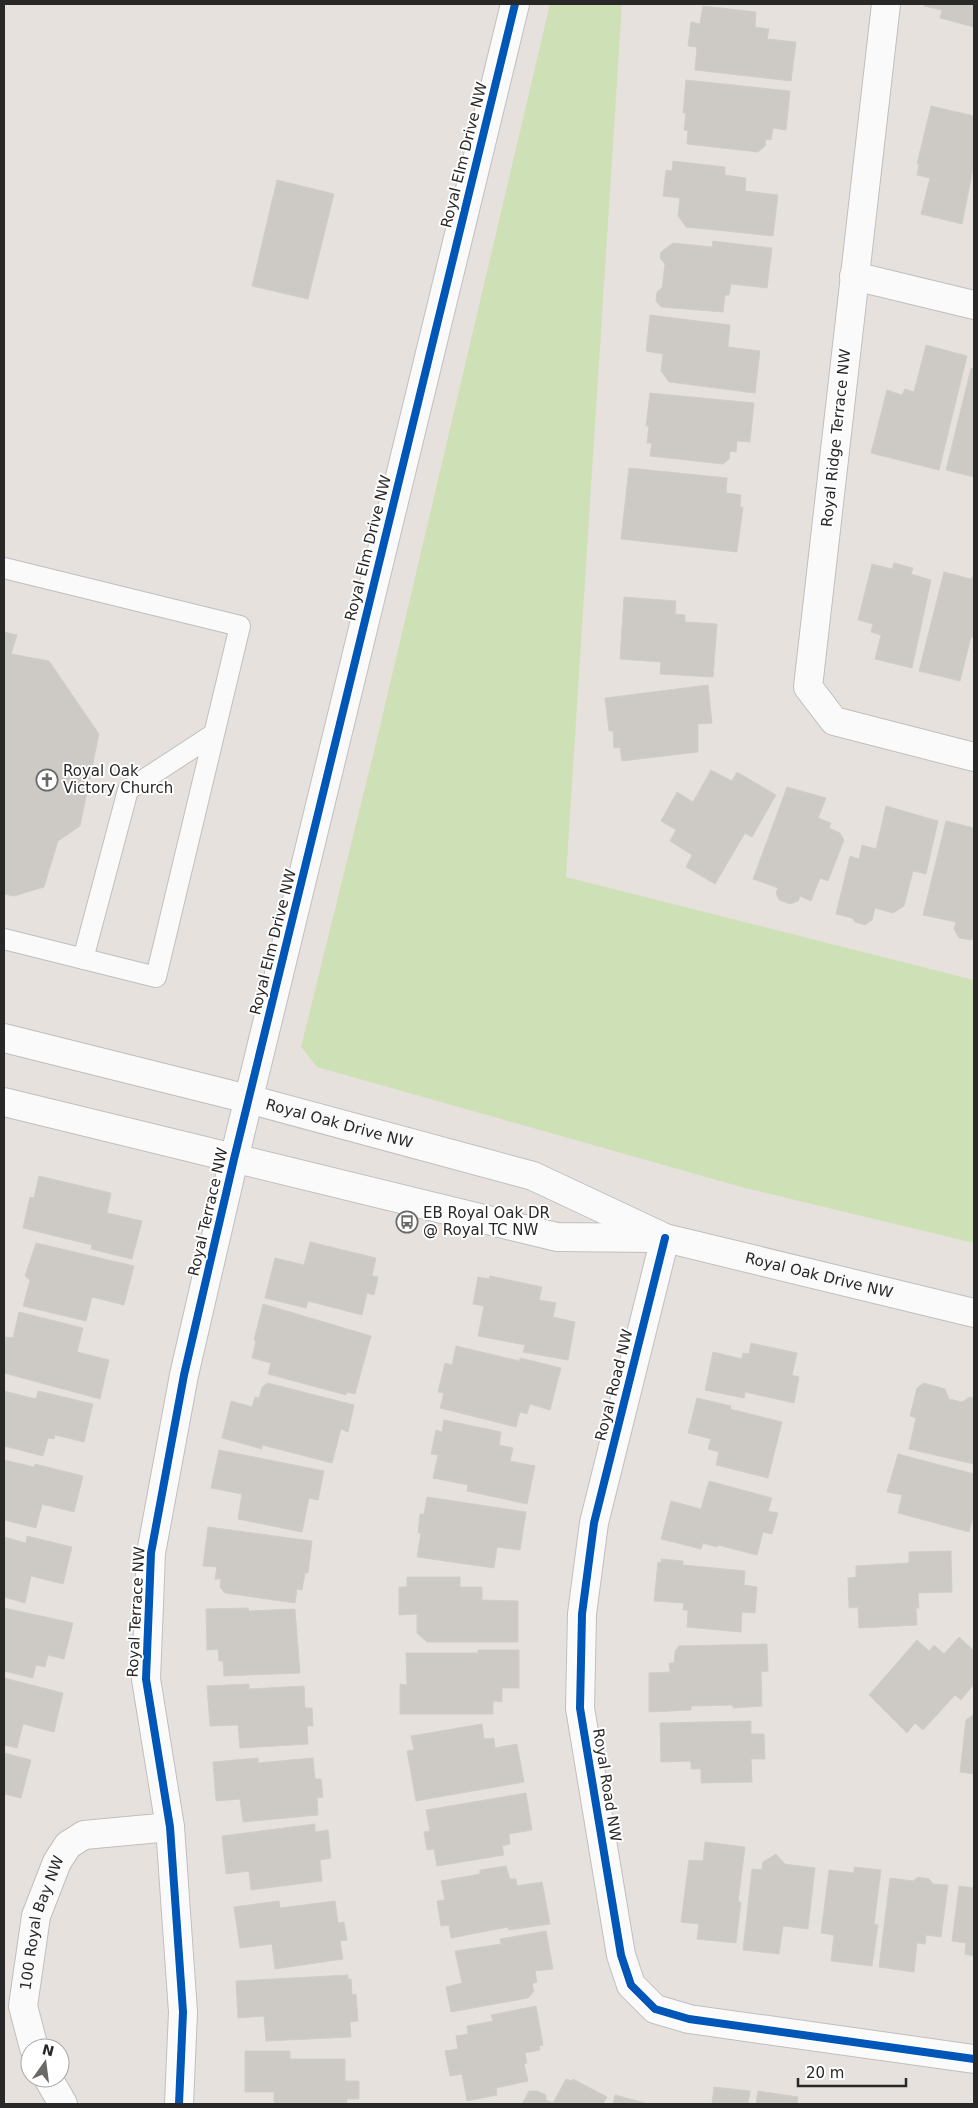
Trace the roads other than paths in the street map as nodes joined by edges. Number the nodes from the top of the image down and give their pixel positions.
1 (515, 4) edge
2 (886, 4) edge
3 (854, 276) junction
4 (974, 305) edge
5 (4, 568) edge
6 (214, 734) junction
7 (974, 756) edge
8 (4, 939) edge
9 (83, 959) junction
10 (4, 1038) edge
11 (248, 1099) junction
12 (4, 1102) edge
13 (234, 1159) junction
14 (664, 1238) junction
15 (974, 1313) edge
16 (170, 1827) junction
17 (31, 2038) edge
18 (974, 2059) edge
19 (54, 2088) edge
20 (63, 2104) edge
21 (179, 2104) edge

1 - 11 street, Royal Elm Drive NW
2 - 3 street, Royal Ridge Terrace NW
3 - 4 street
3 - 7 street, Royal Ridge Terrace NW
5 - 6 lane
6 - 9 lane
6 - 9 lane
8 - 9 lane
10 - 11 street, Royal Oak Drive NW
11 - 13 street, Royal Terrace NW
11 - 14 street, Royal Oak Drive NW
12 - 13 street, Royal Oak Drive NW
13 - 14 street, Royal Oak Drive NW
13 - 16 street, Royal Terrace NW
14 - 15 street, Royal Oak Drive NW
14 - 18 street, Royal Road NW
16 - 17 street, 100 Royal Bay NW
16 - 21 street, Royal Terrace NW
19 - 20 street

